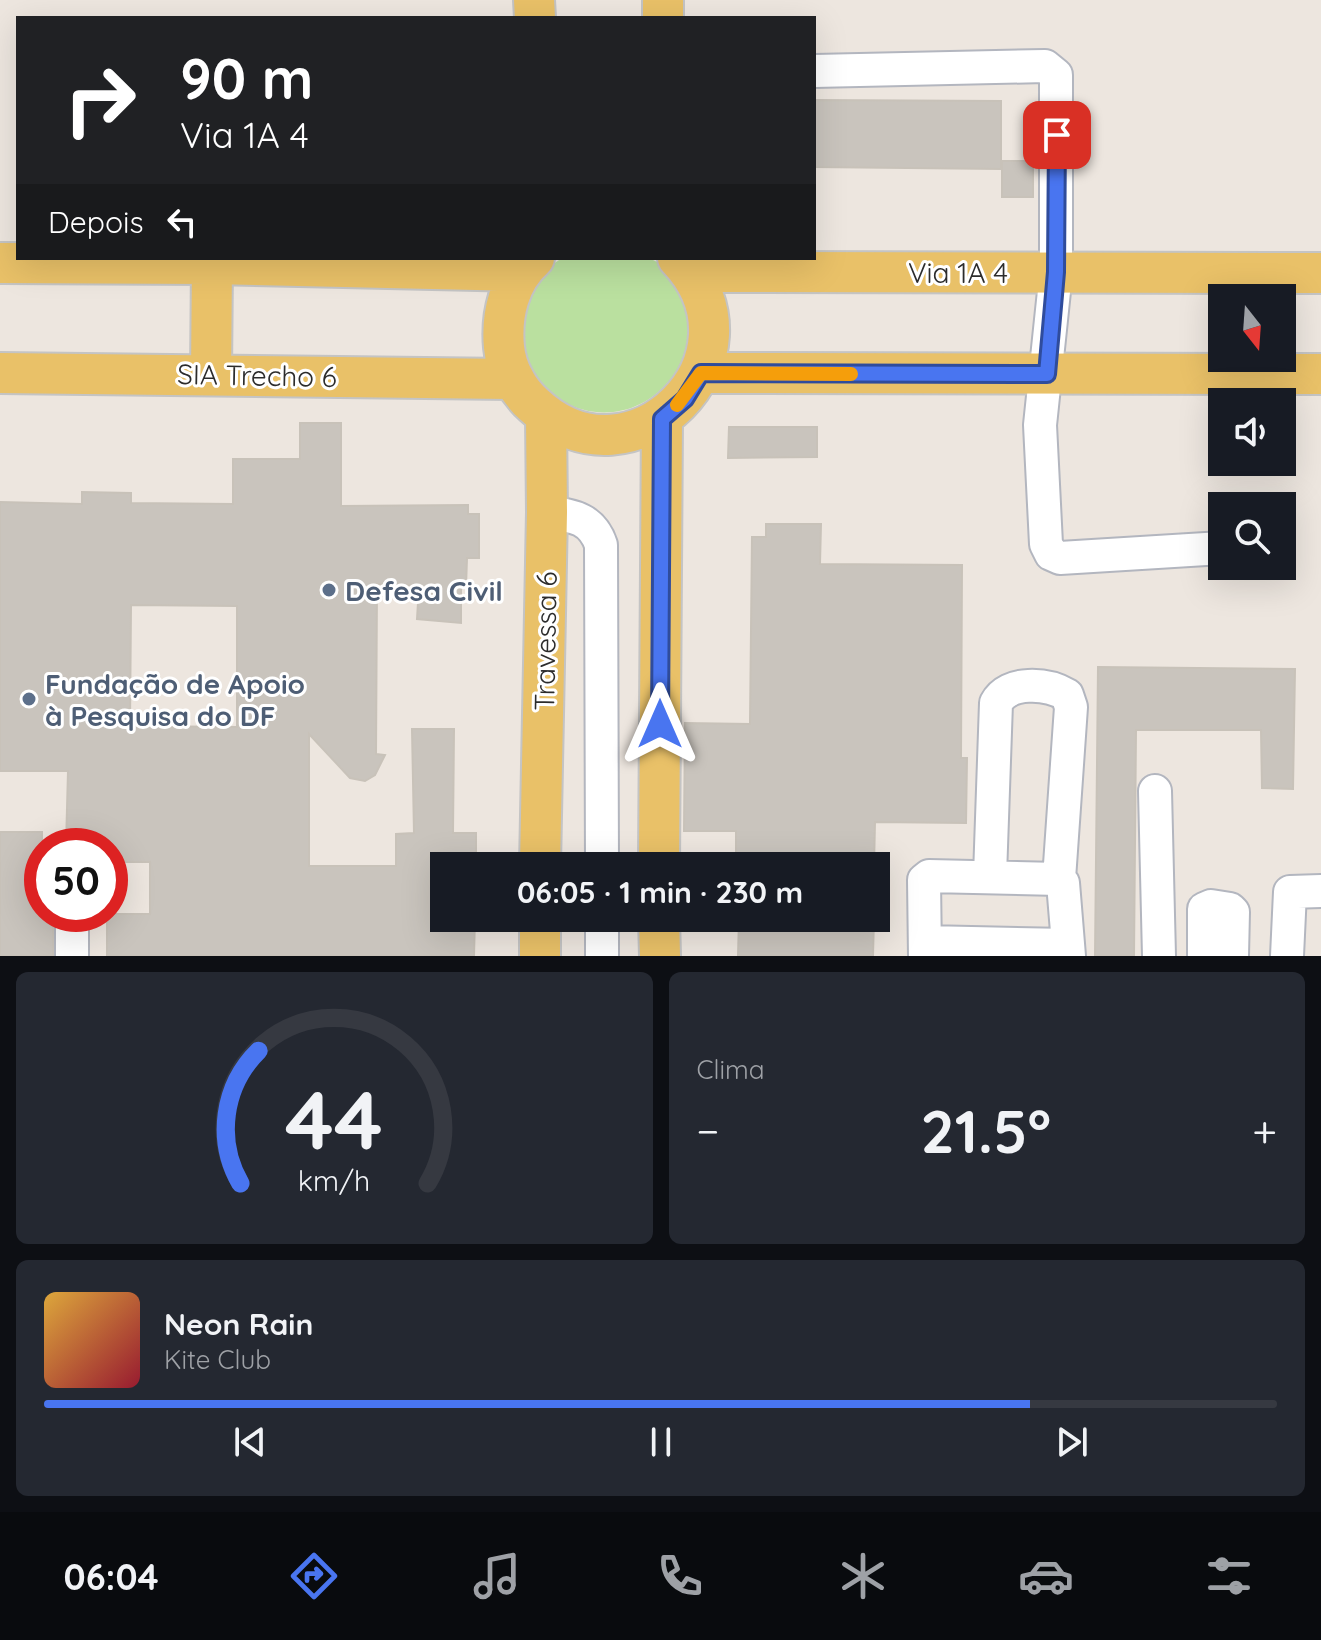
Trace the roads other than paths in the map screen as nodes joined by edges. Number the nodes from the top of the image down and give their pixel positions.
1 (816, 71) edge
2 (530, 262) edge
3 (0, 263) edge
4 (212, 264) junction
5 (684, 265) edge
6 (1056, 272) junction
7 (1321, 273) edge
8 (0, 373) edge
9 (701, 373) junction
10 (211, 374) junction
11 (1047, 374) junction
12 (1321, 374) edge
13 (514, 379) junction
14 (546, 416) junction
15 (662, 419) junction
16 (547, 512) junction
17 (1208, 549) edge
18 (1155, 791) dead end
19 (540, 852) edge
20 (602, 852) edge
21 (659, 852) edge
22 (990, 876) junction
23 (1059, 879) junction
24 (1321, 891) edge
25 (72, 932) edge
26 (540, 932) edge
27 (602, 932) edge
28 (659, 932) edge
29 (925, 949) edge
30 (1068, 950) edge
31 (72, 956) edge
32 (540, 956) edge
33 (602, 956) edge
34 (660, 956) edge
35 (1159, 956) edge
36 (1204, 956) edge
37 (1232, 956) edge
38 (1287, 956) edge

1 - 6 lane
2 - 4 main road
2 - 13 main road
3 - 4 main road
4 - 10 main road
5 - 6 main road, Via 1A 4
5 - 9 main road
6 - 7 main road, Via 1A 4
6 - 11 lane
8 - 10 main road, SIA Trecho 6
9 - 11 main road
9 - 15 main road
10 - 13 main road, SIA Trecho 6
11 - 12 main road
11 - 17 lane
13 - 14 main road
14 - 15 main road
14 - 16 main road, Travessa 6
15 - 21 main road
16 - 19 main road, Travessa 6
16 - 20 lane
18 - 35 lane
22 - 23 lane
22 - 23 lane
22 - 29 lane
23 - 30 lane
24 - 38 lane
25 - 31 lane
26 - 32 main road
27 - 33 lane
28 - 34 main road
29 - 30 lane
36 - 37 lane

